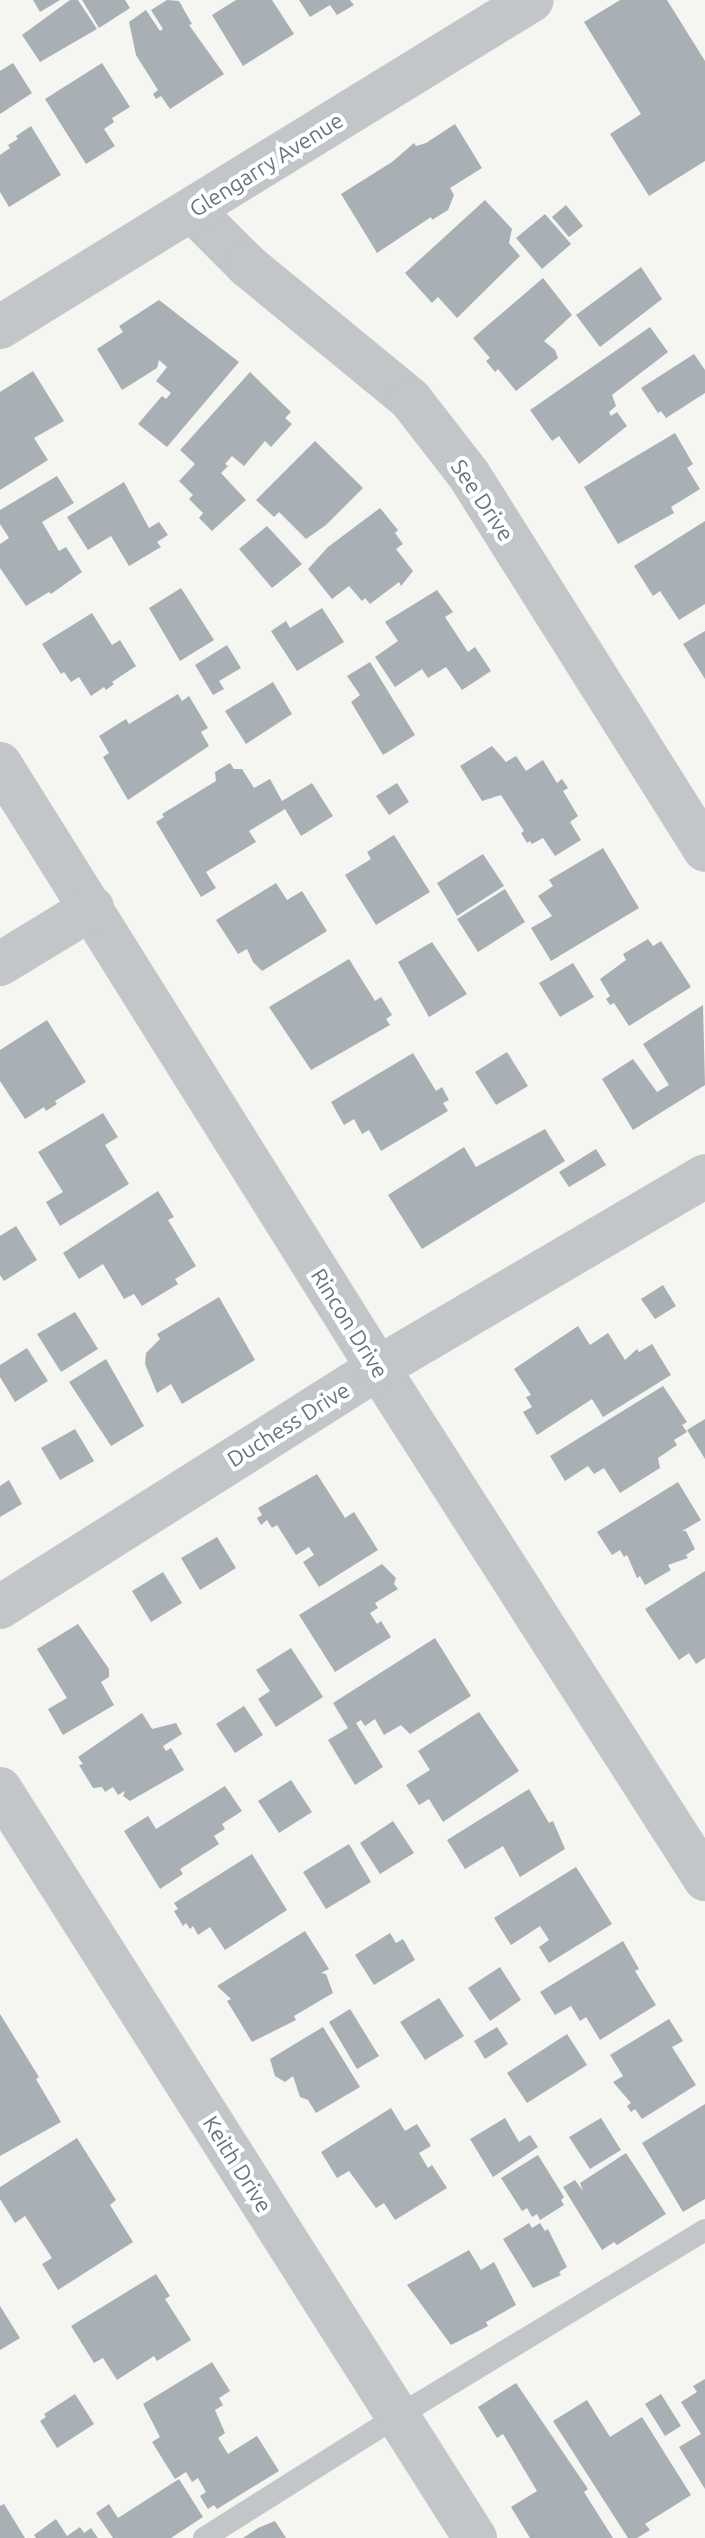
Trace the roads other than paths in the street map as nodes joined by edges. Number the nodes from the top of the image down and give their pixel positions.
1 (532, 0) edge
2 (471, 16) edge
3 (192, 210) junction
4 (0, 327) edge
5 (0, 764) edge
6 (705, 850) edge
7 (92, 908) junction
8 (0, 964) edge
9 (705, 1176) edge
10 (378, 1368) junction
11 (0, 1607) edge
12 (0, 1789) edge
13 (705, 1879) edge
14 (705, 2230) edge
15 (398, 2416) junction
16 (204, 2538) edge
17 (475, 2538) edge

1 - 2 street, Glengarry Avenue
2 - 3 street, Glengarry Avenue
3 - 4 street, Glengarry Avenue
3 - 6 street, See Drive
5 - 7 street, Rincon Drive
7 - 8 street
7 - 10 street, Rincon Drive
9 - 10 street, Duchess Drive
10 - 11 street, Duchess Drive
10 - 13 street, Rincon Drive
12 - 15 street, Keith Drive
14 - 15 lane
15 - 16 lane
15 - 17 street, Keith Drive

